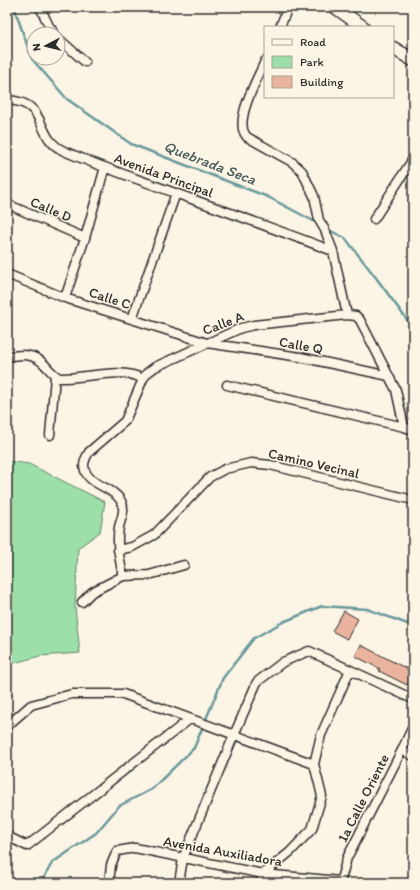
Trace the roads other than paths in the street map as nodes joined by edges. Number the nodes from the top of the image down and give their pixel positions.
1 (40, 7) edge
2 (288, 7) edge
3 (335, 7) edge
4 (49, 26) edge
5 (280, 26) edge
6 (362, 26) edge
7 (66, 45) edge
8 (394, 49) edge
9 (413, 60) edge
10 (85, 62) dead end
11 (264, 63) edge
12 (7, 100) edge
13 (413, 158) edge
14 (105, 168) junction
15 (176, 193) junction
16 (7, 204) edge
17 (374, 219) dead end
18 (85, 238) junction
19 (333, 251) junction
20 (7, 274) edge
21 (65, 298) junction
22 (347, 315) junction
23 (132, 319) junction
24 (207, 343) junction
25 (7, 357) edge
26 (55, 376) junction
27 (389, 376) junction
28 (143, 379) junction
29 (228, 385) dead end
30 (404, 427) junction
31 (413, 430) edge
32 (50, 435) dead end
33 (413, 500) edge
34 (118, 550) junction
35 (184, 565) dead end
36 (123, 576) junction
37 (82, 602) dead end
38 (350, 670) junction
39 (413, 699) edge
40 (190, 719) junction
41 (7, 726) edge
42 (413, 726) edge
43 (234, 735) junction
44 (402, 750) junction
45 (413, 756) edge
46 (314, 764) junction
47 (7, 836) edge
48 (183, 858) junction
49 (263, 874) junction
50 (340, 882) edge
51 (109, 883) edge
52 (179, 883) edge
53 (261, 883) edge

1 - 4 street
2 - 5 street
3 - 6 main road
7 - 10 street
8 - 9 main road
11 - 19 street
12 - 14 street, Avenida Principal
13 - 17 street
14 - 15 street, Avenida Principal
14 - 18 street
15 - 19 street, Avenida Principal
15 - 23 street
16 - 18 street, Calle D
18 - 21 street
19 - 22 street
20 - 21 street, Calle C
21 - 23 street, Calle C
22 - 24 street, Calle A
22 - 27 street
23 - 24 street, Calle C
24 - 27 street, Calle Q
24 - 28 street, Calle A
25 - 26 street
26 - 28 street
26 - 32 street
27 - 30 street
28 - 34 street
29 - 30 street
30 - 31 street
33 - 34 street, Camino Vecinal
34 - 36 street
35 - 36 street
36 - 37 street
38 - 39 street
38 - 43 street
38 - 46 street
40 - 41 street
40 - 43 street
40 - 47 street
42 - 44 street, 1a Calle Oriente
43 - 46 street
43 - 48 street
44 - 45 street
44 - 50 street, 1a Calle Oriente
46 - 49 street
48 - 49 street, Avenida Auxiliadora
48 - 51 street, Avenida Auxiliadora
48 - 52 street
49 - 50 street, Avenida Auxiliadora
49 - 53 street

